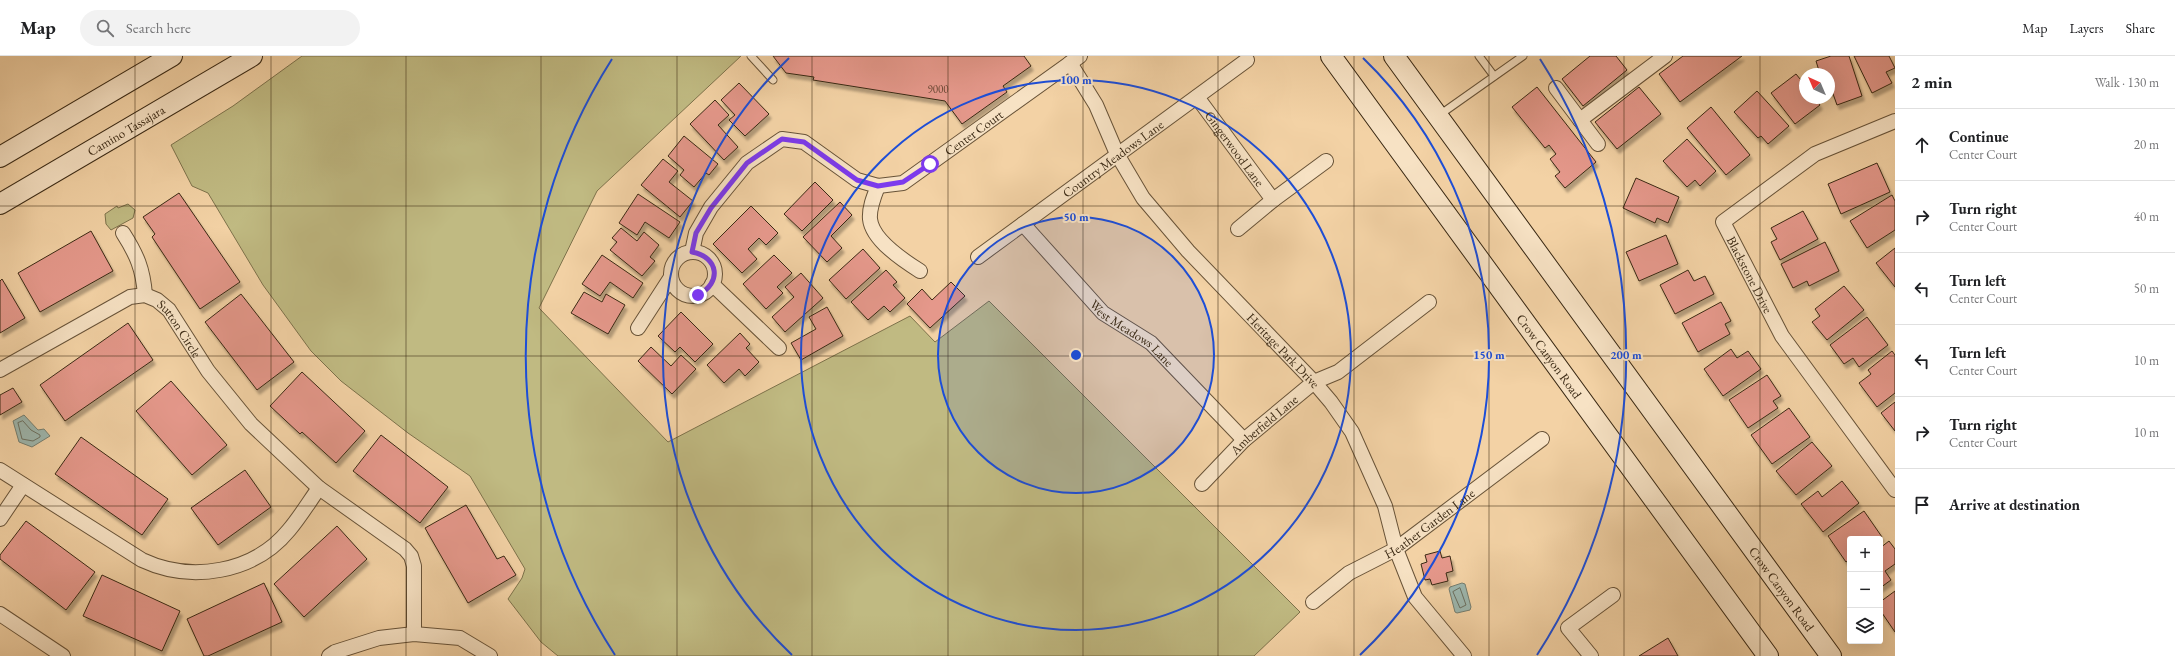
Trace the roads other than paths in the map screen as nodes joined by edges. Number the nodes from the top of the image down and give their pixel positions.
1 (172, 56) edge
2 (252, 56) edge
3 (752, 56) edge
4 (1331, 56) edge
5 (1394, 56) edge
6 (1480, 56) edge
7 (1523, 56) edge
8 (1665, 56) edge
9 (1071, 58) edge
10 (1248, 60) dead end
11 (1494, 76) junction
12 (773, 80) dead end
13 (1556, 88) dead end
14 (1197, 97) junction
15 (1438, 116) junction
16 (1580, 120) junction
17 (1895, 121) edge
18 (1598, 144) dead end
19 (1117, 154) junction
20 (0, 157) edge
21 (1326, 161) dead end
22 (878, 186) junction
23 (1273, 200) junction
24 (0, 204) edge
25 (1023, 224) junction
26 (1238, 229) dead end
27 (123, 233) dead end
28 (692, 252) junction
29 (978, 257) dead end
30 (920, 271) dead end
31 (671, 277) junction
32 (712, 284) junction
33 (145, 295) junction
34 (1429, 302) dead end
35 (638, 328) dead end
36 (779, 348) dead end
37 (0, 370) edge
38 (1314, 382) junction
39 (1244, 440) junction
40 (1542, 440) dead end
41 (0, 470) edge
42 (1202, 484) dead end
43 (23, 485) junction
44 (319, 488) junction
45 (1895, 490) edge
46 (0, 518) edge
47 (1396, 550) junction
48 (1613, 595) dead end
49 (1313, 602) dead end
50 (0, 614) edge
51 (414, 634) junction
52 (63, 656) edge
53 (329, 656) edge
54 (490, 656) edge
55 (1464, 656) edge
56 (1591, 656) edge
57 (1768, 656) edge
58 (1831, 656) edge

1 - 20 main road
2 - 24 main road, Camino Tassajara
3 - 12 lane
4 - 57 main road, Crow Canyon Road
5 - 15 main road, Crow Canyon Road
6 - 11 lane
7 - 11 lane
8 - 16 street
9 - 19 street, Heritage Park Drive
9 - 22 street, Center Court
10 - 14 street, Country Meadows Lane
11 - 15 lane
13 - 16 street
14 - 19 street, Country Meadows Lane
14 - 23 street, Gingerwood Lane
15 - 58 main road, Crow Canyon Road
16 - 18 street
17 - 45 street, Blackstone Drive
19 - 25 street, Country Meadows Lane
19 - 38 street, Heritage Park Drive
21 - 23 street
22 - 28 street, Center Court
22 - 30 street
23 - 26 street
25 - 29 street, Country Meadows Lane
25 - 39 street, West Meadows Lane
27 - 33 street
28 - 31 street
28 - 32 street
31 - 32 street
31 - 35 street
32 - 36 street
33 - 37 street, Sutton Circle
33 - 44 street, Sutton Circle
34 - 38 street, Amberfield Lane
38 - 39 street, Amberfield Lane
38 - 47 street, Heritage Park Drive
39 - 42 street, Amberfield Lane
40 - 47 street, Heather Garden Lane
41 - 43 street
43 - 44 street
43 - 46 street
44 - 51 street, Sutton Circle
47 - 49 street, Heather Garden Lane
47 - 55 street, Heritage Park Drive
48 - 56 street
50 - 52 street
51 - 53 street
51 - 54 street

